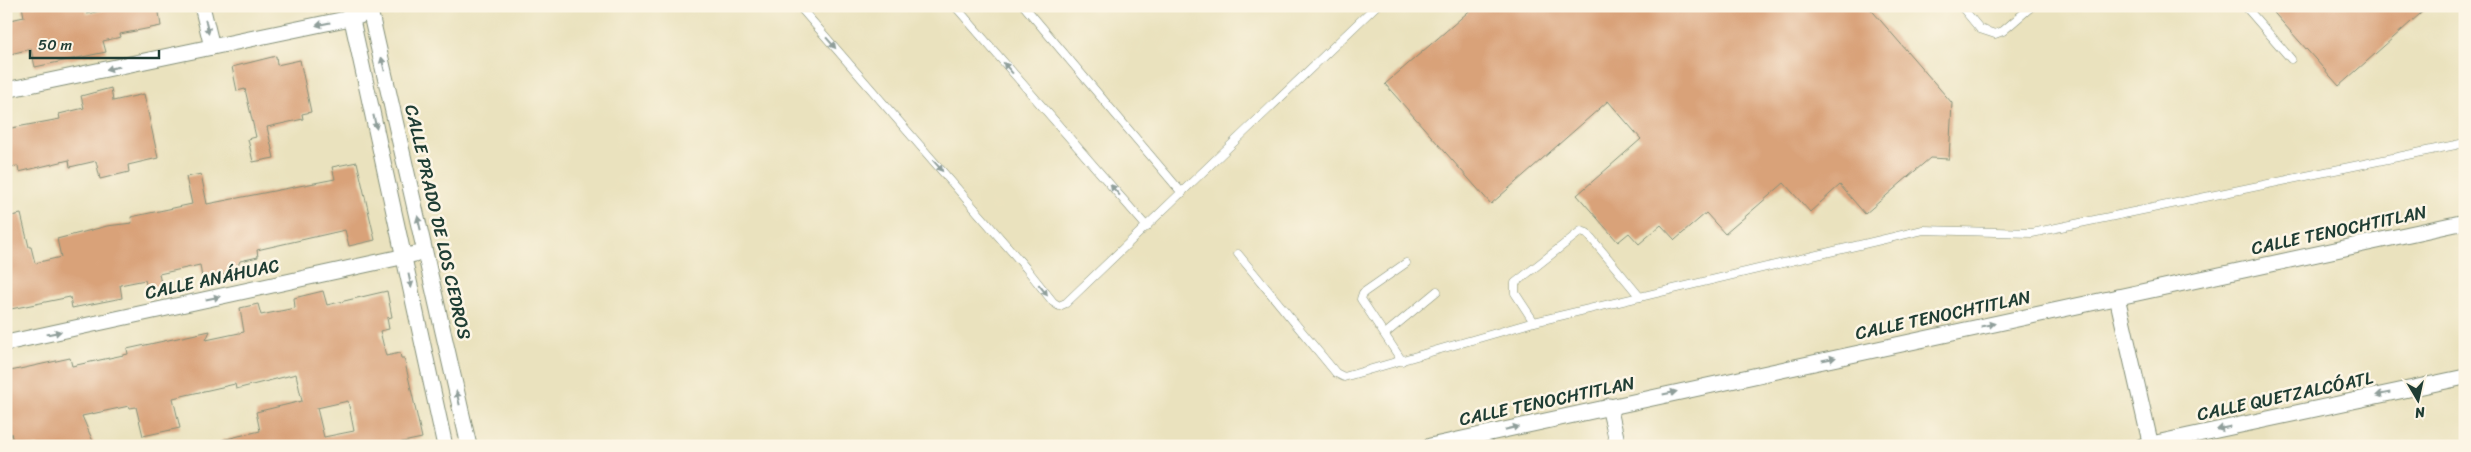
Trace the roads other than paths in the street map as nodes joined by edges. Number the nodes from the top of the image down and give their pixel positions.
1 (202, 6) edge
2 (799, 6) edge
3 (955, 6) edge
4 (1024, 6) edge
5 (1376, 6) edge
6 (1960, 6) edge
7 (2032, 6) edge
8 (2245, 6) edge
9 (370, 10) edge
10 (350, 12) edge
11 (212, 47) junction
12 (2291, 59) dead end
13 (6, 90) edge
14 (2465, 143) edge
15 (1182, 193) junction
16 (2465, 222) edge
17 (1147, 227) junction
18 (426, 251) junction
19 (1238, 254) dead end
20 (405, 256) junction
21 (1406, 263) dead end
22 (1437, 291) dead end
23 (1640, 297) junction
24 (2117, 297) junction
25 (1534, 322) junction
26 (1385, 334) junction
27 (6, 343) edge
28 (1402, 361) junction
29 (2465, 377) edge
30 (1609, 406) junction
31 (2147, 445) edge
32 (445, 446) edge
33 (469, 446) edge
34 (1430, 446) edge
35 (1618, 446) edge

1 -> 11 street
2 -> 17 lane
17 -> 3 lane
4 - 15 lane
5 - 15 lane
6 - 7 lane
8 - 12 lane
9 - 10 street
18 -> 9 street, CALLE PRADO DE LOS CEDROS
10 -> 11 street
10 -> 20 street
11 -> 13 street
14 - 23 lane
15 - 17 lane
16 - 24 street, CALLE TENOCHTITLAN
18 - 20 street, CALLE ANÁHUAC
33 -> 18 street, CALLE PRADO DE LOS CEDROS
19 - 28 lane
27 -> 20 street, CALLE ANÁHUAC
20 -> 32 street
21 - 26 lane
22 - 26 lane
23 - 25 lane
23 - 25 lane
30 -> 24 street, CALLE TENOCHTITLAN
24 - 31 street
25 - 28 lane
26 - 28 lane
29 -> 31 street, CALLE QUETZALCÓATL
34 -> 30 street, CALLE TENOCHTITLAN
30 - 35 street

